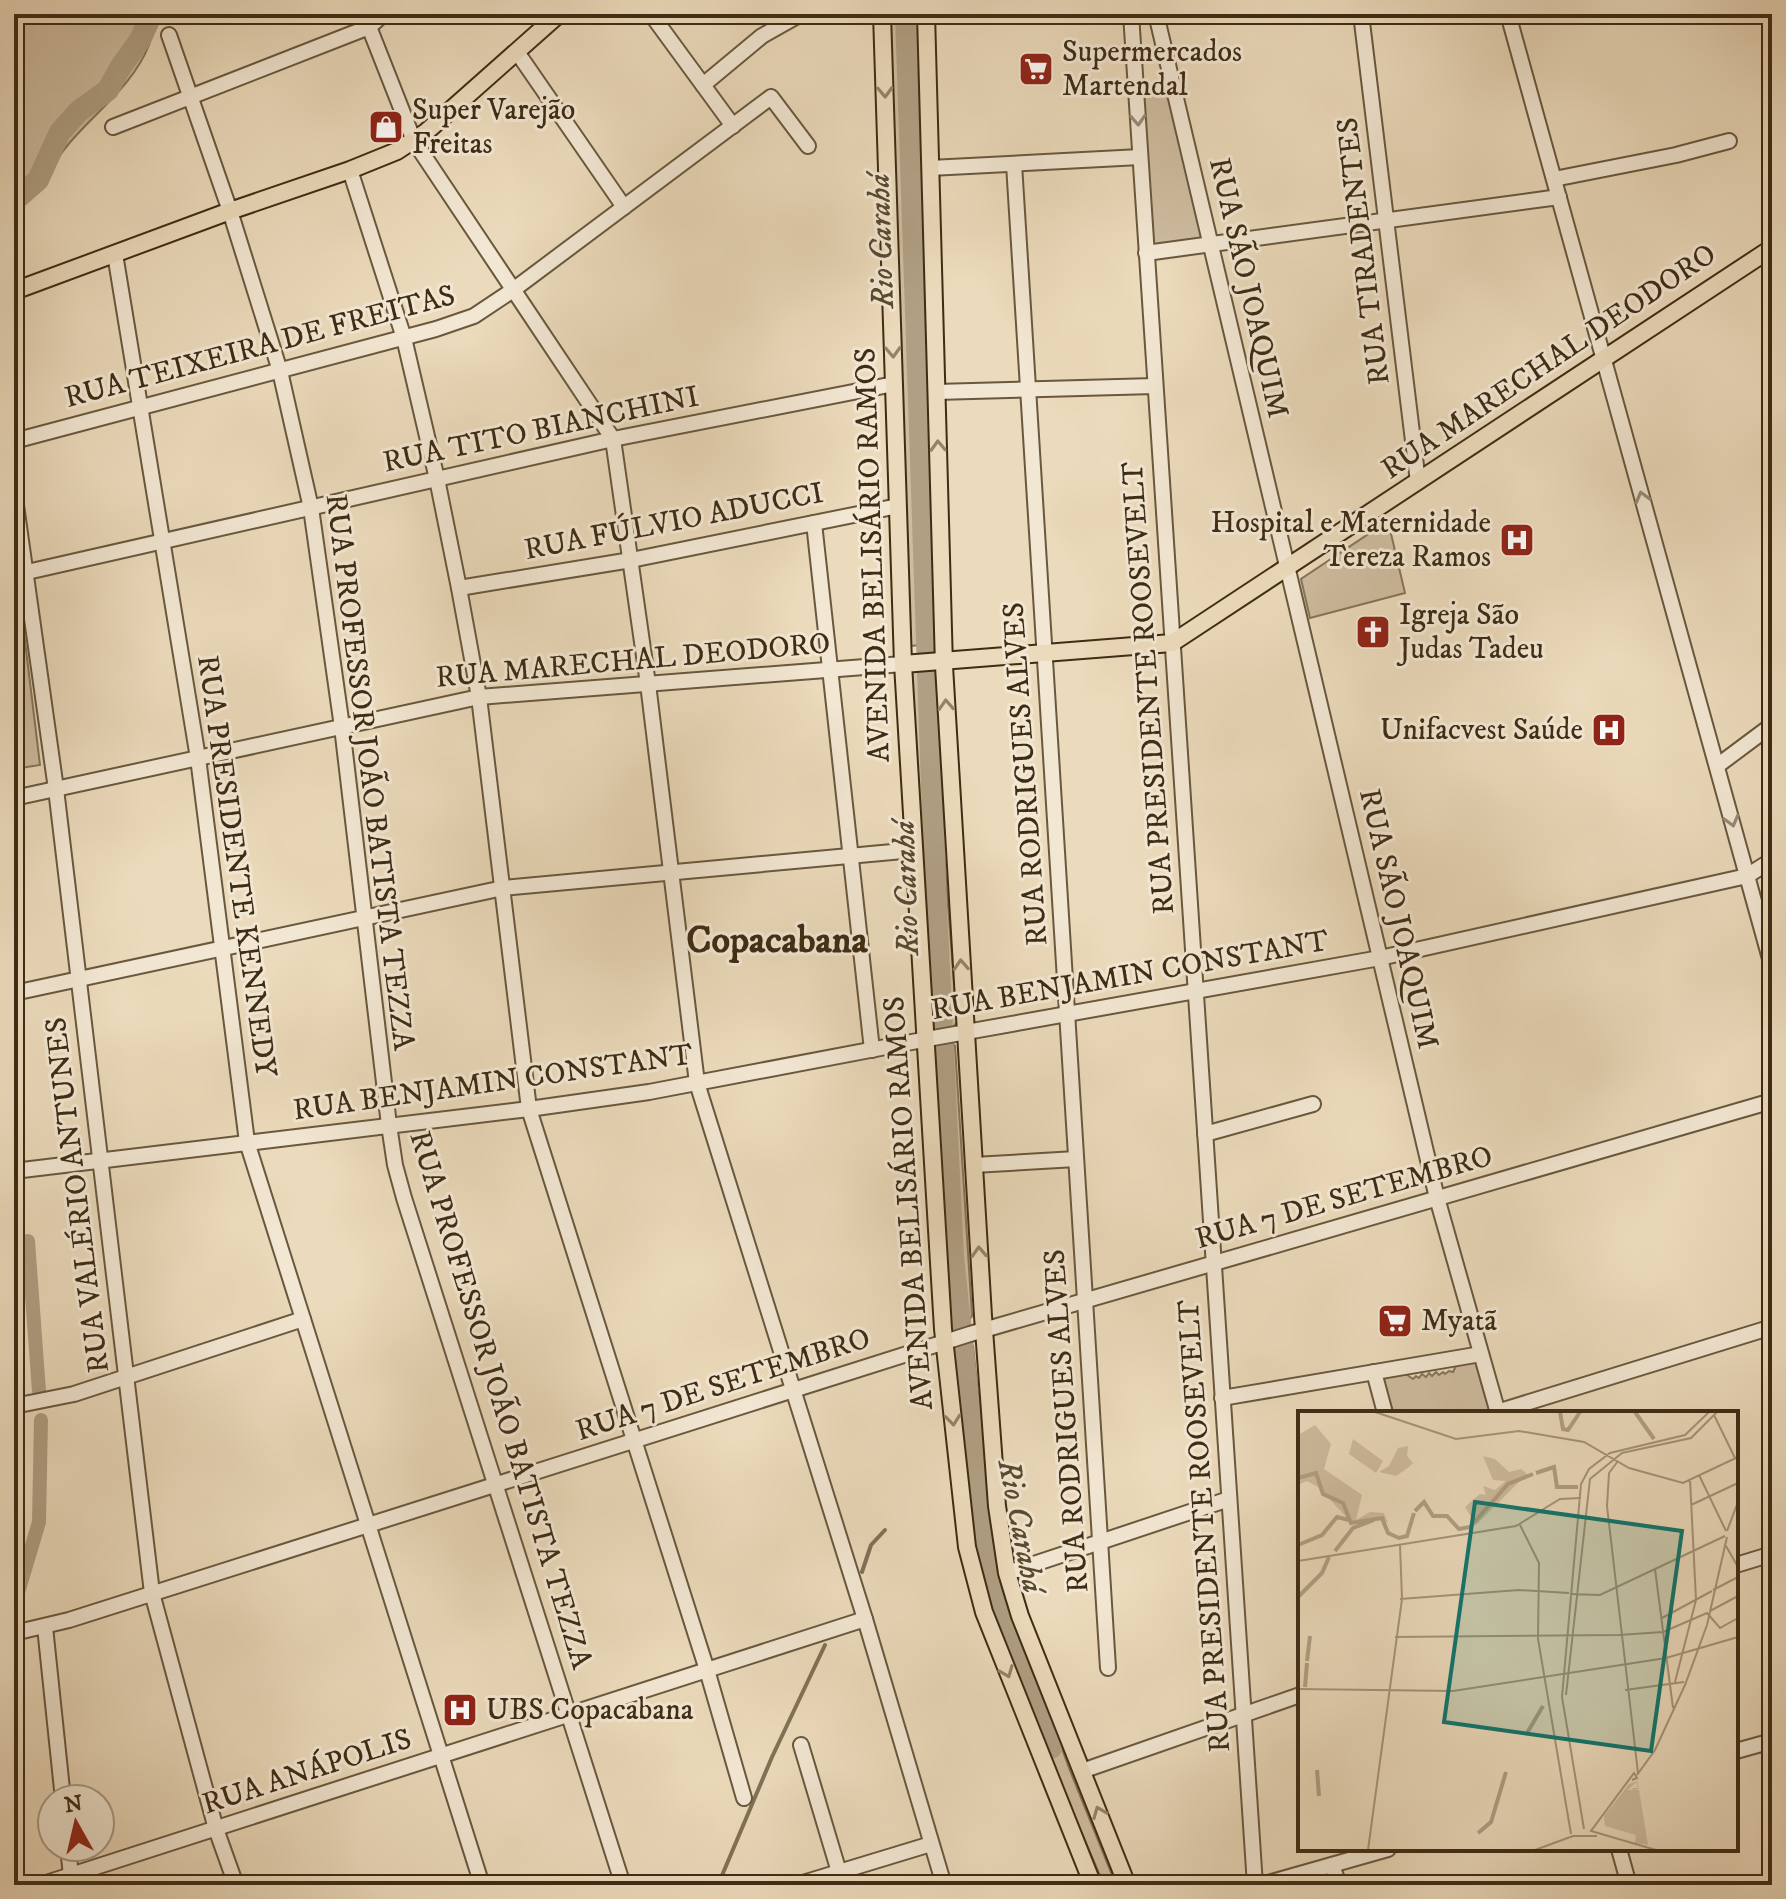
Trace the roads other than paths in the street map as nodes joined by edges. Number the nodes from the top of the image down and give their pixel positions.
1 (384, 14) edge
2 (559, 14) edge
3 (651, 14) edge
4 (801, 14) edge
5 (882, 14) edge
6 (926, 14) edge
7 (1131, 14) edge
8 (1156, 14) edge
9 (1361, 14) edge
10 (1508, 14) edge
11 (367, 20) edge
12 (169, 35) dead end
13 (517, 52) junction
14 (703, 85) junction
15 (191, 97) junction
16 (733, 126) junction
17 (113, 127) dead end
18 (414, 141) junction
19 (1729, 141) dead end
20 (808, 146) dead end
21 (1140, 157) junction
22 (1014, 164) junction
23 (930, 168) junction
24 (350, 170) junction
25 (1554, 179) junction
26 (1559, 197) junction
27 (624, 207) junction
28 (230, 211) junction
29 (1387, 220) junction
30 (1211, 244) junction
31 (1772, 248) edge
32 (1146, 253) junction
33 (115, 254) junction
34 (513, 290) junction
35 (14, 291) edge
36 (404, 338) junction
37 (1604, 359) junction
38 (280, 371) junction
39 (894, 384) junction
40 (1155, 386) junction
41 (1028, 389) junction
42 (936, 392) junction
43 (140, 407) junction
44 (613, 439) junction
45 (14, 441) edge
46 (437, 479) junction
47 (1418, 482) junction
48 (14, 491) edge
49 (898, 506) junction
50 (311, 508) junction
51 (814, 523) junction
52 (162, 542) junction
53 (631, 560) junction
54 (1288, 568) junction
55 (20, 574) edge
56 (459, 588) junction
57 (1172, 643) junction
58 (1045, 653) junction
59 (940, 661) junction
60 (907, 664) junction
61 (830, 670) junction
62 (648, 684) junction
63 (479, 697) junction
64 (1772, 725) edge
65 (342, 727) junction
66 (198, 758) junction
67 (1717, 766) junction
68 (56, 789) junction
69 (14, 798) edge
70 (914, 850) junction
71 (850, 856) junction
72 (1772, 860) edge
73 (671, 873) junction
74 (1747, 876) junction
75 (503, 888) junction
76 (365, 918) junction
77 (222, 949) junction
78 (1380, 958) junction
79 (1772, 966) edge
80 (79, 979) junction
81 (1195, 991) junction
82 (14, 993) edge
83 (1067, 1014) junction
84 (960, 1033) junction
85 (929, 1039) junction
86 (872, 1050) junction
87 (697, 1083) junction
88 (1772, 1101) edge
89 (1313, 1104) dead end
90 (529, 1109) junction
91 (389, 1125) junction
92 (1205, 1134) junction
93 (247, 1142) junction
94 (1076, 1159) junction
95 (100, 1160) junction
96 (974, 1165) junction
97 (14, 1171) edge
98 (1437, 1198) junction
99 (1213, 1263) junction
100 (1085, 1301) junction
101 (303, 1319) junction
102 (1772, 1327) edge
103 (977, 1332) junction
104 (949, 1340) junction
105 (1481, 1354) junction
106 (1374, 1372) junction
107 (126, 1377) junction
108 (793, 1390) junction
109 (1222, 1398) junction
110 (14, 1406) edge
111 (1384, 1411) edge
112 (1497, 1411) edge
113 (1500, 1411) edge
114 (634, 1441) junction
115 (495, 1484) junction
116 (1229, 1499) junction
117 (368, 1525) junction
118 (1100, 1542) junction
119 (1772, 1554) edge
120 (1738, 1564) edge
121 (1007, 1573) junction
122 (152, 1593) junction
123 (865, 1619) junction
124 (45, 1627) junction
125 (14, 1633) edge
126 (1108, 1668) dead end
127 (707, 1670) junction
128 (1298, 1696) edge
129 (1243, 1714) junction
130 (569, 1715) junction
131 (1772, 1741) edge
132 (801, 1745) dead end
133 (1738, 1750) edge
134 (441, 1756) junction
135 (1082, 1771) junction
136 (61, 1783) edge
137 (744, 1798) dead end
138 (216, 1829) junction
139 (931, 1844) junction
140 (1381, 1851) edge
141 (1620, 1851) edge
142 (1332, 1865) junction
143 (839, 1872) junction
144 (73, 1880) edge
145 (40, 1885) edge
146 (236, 1885) edge
147 (482, 1885) edge
148 (623, 1885) edge
149 (796, 1885) edge
150 (944, 1885) edge
151 (1093, 1885) edge
152 (1127, 1885) edge
153 (1258, 1885) edge
154 (1339, 1885) edge
155 (1629, 1885) edge

1 - 11 street
2 - 13 main road
3 - 14 street
4 - 14 street
5 -> 39 main road, AVENIDA BELISÁRIO RAMOS
6 - 23 main road
7 -> 21 street, RUA PRESIDENTE ROOSEVELT
8 - 30 street, RUA SÃO JOAQUIM
9 - 29 street, RUA TIRADENTES
10 - 25 street
11 - 15 street
11 - 18 street
12 - 15 street, RUA PROFESSOR JOÃO BATISTA TEZZA
13 - 18 main road
13 - 27 street
14 - 16 street
15 - 17 street
15 - 28 street, RUA PROFESSOR JOÃO BATISTA TEZZA
16 - 20 street, RUA TEIXEIRA DE FREITAS
16 - 27 street, RUA TEIXEIRA DE FREITAS
18 - 24 main road
18 - 34 street
19 - 25 street
21 - 22 street
21 - 32 street, RUA PRESIDENTE ROOSEVELT
22 - 23 street
22 - 41 street, RUA RODRIGUES ALVES
23 - 42 main road
24 - 28 main road
24 - 36 street
25 - 26 street
26 - 29 street
26 - 37 street
27 - 34 street, RUA TEIXEIRA DE FREITAS
28 - 33 main road
28 - 38 street, RUA PROFESSOR JOÃO BATISTA TEZZA
29 - 30 street
29 - 47 street, RUA TIRADENTES
30 - 32 street
30 - 54 street, RUA SÃO JOAQUIM
31 - 37 main road, RUA MARECHAL DEODORO
32 - 40 street, RUA PRESIDENTE ROOSEVELT
33 - 35 main road
33 - 43 street, RUA PRESIDENTE KENNEDY
34 - 36 street, RUA TEIXEIRA DE FREITAS
34 - 44 street
36 - 38 street, RUA TEIXEIRA DE FREITAS
36 - 46 street
37 - 47 main road, RUA MARECHAL DEODORO
67 -> 37 street
38 - 43 street, RUA TEIXEIRA DE FREITAS
38 - 50 street, RUA PROFESSOR JOÃO BATISTA TEZZA
39 - 44 street, RUA TITO BIANCHINI
39 - 49 main road, AVENIDA BELISÁRIO RAMOS
40 - 41 street
40 - 57 street, RUA PRESIDENTE ROOSEVELT
41 - 42 street
41 - 58 street, RUA RODRIGUES ALVES
59 -> 42 main road
43 - 45 street, RUA TEIXEIRA DE FREITAS
43 - 52 street, RUA PRESIDENTE KENNEDY
44 - 46 street, RUA TITO BIANCHINI
44 - 53 street
46 - 50 street, RUA TITO BIANCHINI
46 - 56 street
47 - 54 main road, RUA MARECHAL DEODORO
48 - 55 street, RUA VALÉRIO ANTUNES
49 - 51 street, RUA FÚLVIO ADUCCI
49 - 60 main road, AVENIDA BELISÁRIO RAMOS
50 - 52 street, RUA TITO BIANCHINI
50 - 65 street, RUA PROFESSOR JOÃO BATISTA TEZZA
51 - 53 street, RUA FÚLVIO ADUCCI
51 - 61 street
52 - 55 street, RUA TITO BIANCHINI
52 - 66 street, RUA PRESIDENTE KENNEDY
53 - 56 street, RUA FÚLVIO ADUCCI
53 - 62 street
54 - 57 main road, RUA MARECHAL DEODORO
54 - 78 street, RUA SÃO JOAQUIM
55 - 68 street, RUA VALÉRIO ANTUNES
56 - 63 street
57 - 58 main road, RUA MARECHAL DEODORO
57 - 81 street, RUA PRESIDENTE ROOSEVELT
58 - 59 main road, RUA MARECHAL DEODORO
58 - 83 street, RUA RODRIGUES ALVES
59 - 60 main road, RUA MARECHAL DEODORO
84 -> 59 main road
60 - 61 street, RUA MARECHAL DEODORO
60 - 70 main road, AVENIDA BELISÁRIO RAMOS
61 - 62 street, RUA MARECHAL DEODORO
61 - 71 street
62 - 63 street, RUA MARECHAL DEODORO
62 - 73 street
63 - 65 street, RUA MARECHAL DEODORO
63 - 75 street
64 - 67 street
65 - 66 street, RUA MARECHAL DEODORO
65 - 76 street, RUA PROFESSOR JOÃO BATISTA TEZZA
66 - 68 street, RUA MARECHAL DEODORO
66 - 77 street, RUA PRESIDENTE KENNEDY
67 -> 74 street
68 - 69 street, RUA MARECHAL DEODORO
68 - 80 street, RUA VALÉRIO ANTUNES
70 - 71 street
70 - 85 main road, AVENIDA BELISÁRIO RAMOS
71 - 73 street
71 - 86 street
72 - 74 street, RUA BENJAMIN CONSTANT
73 - 75 street
73 - 87 street
74 - 78 street, RUA BENJAMIN CONSTANT
74 - 79 street
75 - 76 street
75 - 90 street
76 - 77 street
76 - 91 street, RUA PROFESSOR JOÃO BATISTA TEZZA
77 - 80 street
77 - 93 street, RUA PRESIDENTE KENNEDY
78 - 81 street, RUA BENJAMIN CONSTANT
78 - 98 street, RUA SÃO JOAQUIM
80 - 82 street
80 - 95 street, RUA VALÉRIO ANTUNES
81 - 83 street, RUA BENJAMIN CONSTANT
81 - 92 street, RUA PRESIDENTE ROOSEVELT
83 - 84 street, RUA BENJAMIN CONSTANT
83 - 94 street, RUA RODRIGUES ALVES
84 - 85 street, RUA BENJAMIN CONSTANT
84 - 96 main road
85 - 86 street, RUA BENJAMIN CONSTANT
85 - 104 main road, AVENIDA BELISÁRIO RAMOS
86 - 87 street, RUA BENJAMIN CONSTANT
87 - 90 street, RUA BENJAMIN CONSTANT
87 - 108 street
88 - 98 street, RUA 7 DE SETEMBRO
89 - 92 street
90 - 91 street, RUA BENJAMIN CONSTANT
90 - 114 street
91 - 93 street, RUA BENJAMIN CONSTANT
91 - 115 street, RUA PROFESSOR JOÃO BATISTA TEZZA
92 - 99 street, RUA PRESIDENTE ROOSEVELT
93 - 95 street, RUA BENJAMIN CONSTANT
93 - 101 street, RUA PRESIDENTE KENNEDY
94 - 96 street
94 - 100 street, RUA RODRIGUES ALVES
95 - 97 street, RUA BENJAMIN CONSTANT
95 - 107 street, RUA VALÉRIO ANTUNES
103 -> 96 main road
98 - 99 street, RUA 7 DE SETEMBRO
98 - 105 street, RUA SÃO JOAQUIM
99 - 100 street, RUA 7 DE SETEMBRO
99 - 109 street, RUA PRESIDENTE ROOSEVELT
100 - 103 street, RUA 7 DE SETEMBRO
100 - 118 street, RUA RODRIGUES ALVES
101 - 107 street
101 - 117 street, RUA PRESIDENTE KENNEDY
102 - 113 street
103 - 104 street, RUA 7 DE SETEMBRO
103 - 121 main road
104 - 108 street, RUA 7 DE SETEMBRO
104 -> 151 main road, AVENIDA BELISÁRIO RAMOS
105 - 106 street
105 - 112 street, RUA SÃO JOAQUIM
106 - 109 street
106 - 111 street
107 - 110 street
107 - 122 street, RUA VALÉRIO ANTUNES
108 - 114 street, RUA 7 DE SETEMBRO
108 - 123 street
109 - 116 street, RUA PRESIDENTE ROOSEVELT
114 - 115 street, RUA 7 DE SETEMBRO
114 - 127 street
115 - 117 street, RUA 7 DE SETEMBRO
115 - 130 street, RUA PROFESSOR JOÃO BATISTA TEZZA
116 - 118 street
116 - 129 street, RUA PRESIDENTE ROOSEVELT
117 - 122 street, RUA 7 DE SETEMBRO
117 - 134 street, RUA PRESIDENTE KENNEDY
118 - 121 street
118 - 126 street, RUA RODRIGUES ALVES
119 - 120 street
121 - 135 main road
122 - 124 street, RUA 7 DE SETEMBRO
122 - 138 street, RUA VALÉRIO ANTUNES
123 - 127 street, RUA ANÁPOLIS
123 - 139 street
124 - 125 street, RUA 7 DE SETEMBRO
124 - 136 street
127 - 130 street, RUA ANÁPOLIS
127 - 137 street
128 - 129 street
129 - 135 street
129 - 153 street, RUA PRESIDENTE ROOSEVELT
130 - 134 street, RUA ANÁPOLIS
130 - 148 street, RUA PROFESSOR JOÃO BATISTA TEZZA
131 - 133 street
132 - 143 street
134 - 138 street, RUA ANÁPOLIS
134 - 147 street, RUA PRESIDENTE KENNEDY
152 -> 135 main road
138 - 144 street, RUA ANÁPOLIS
138 - 146 street, RUA VALÉRIO ANTUNES
139 - 143 street
139 - 150 street
140 - 142 street
141 - 155 street
142 - 153 street
142 - 154 street
143 - 149 street
144 - 145 street, RUA ANÁPOLIS

